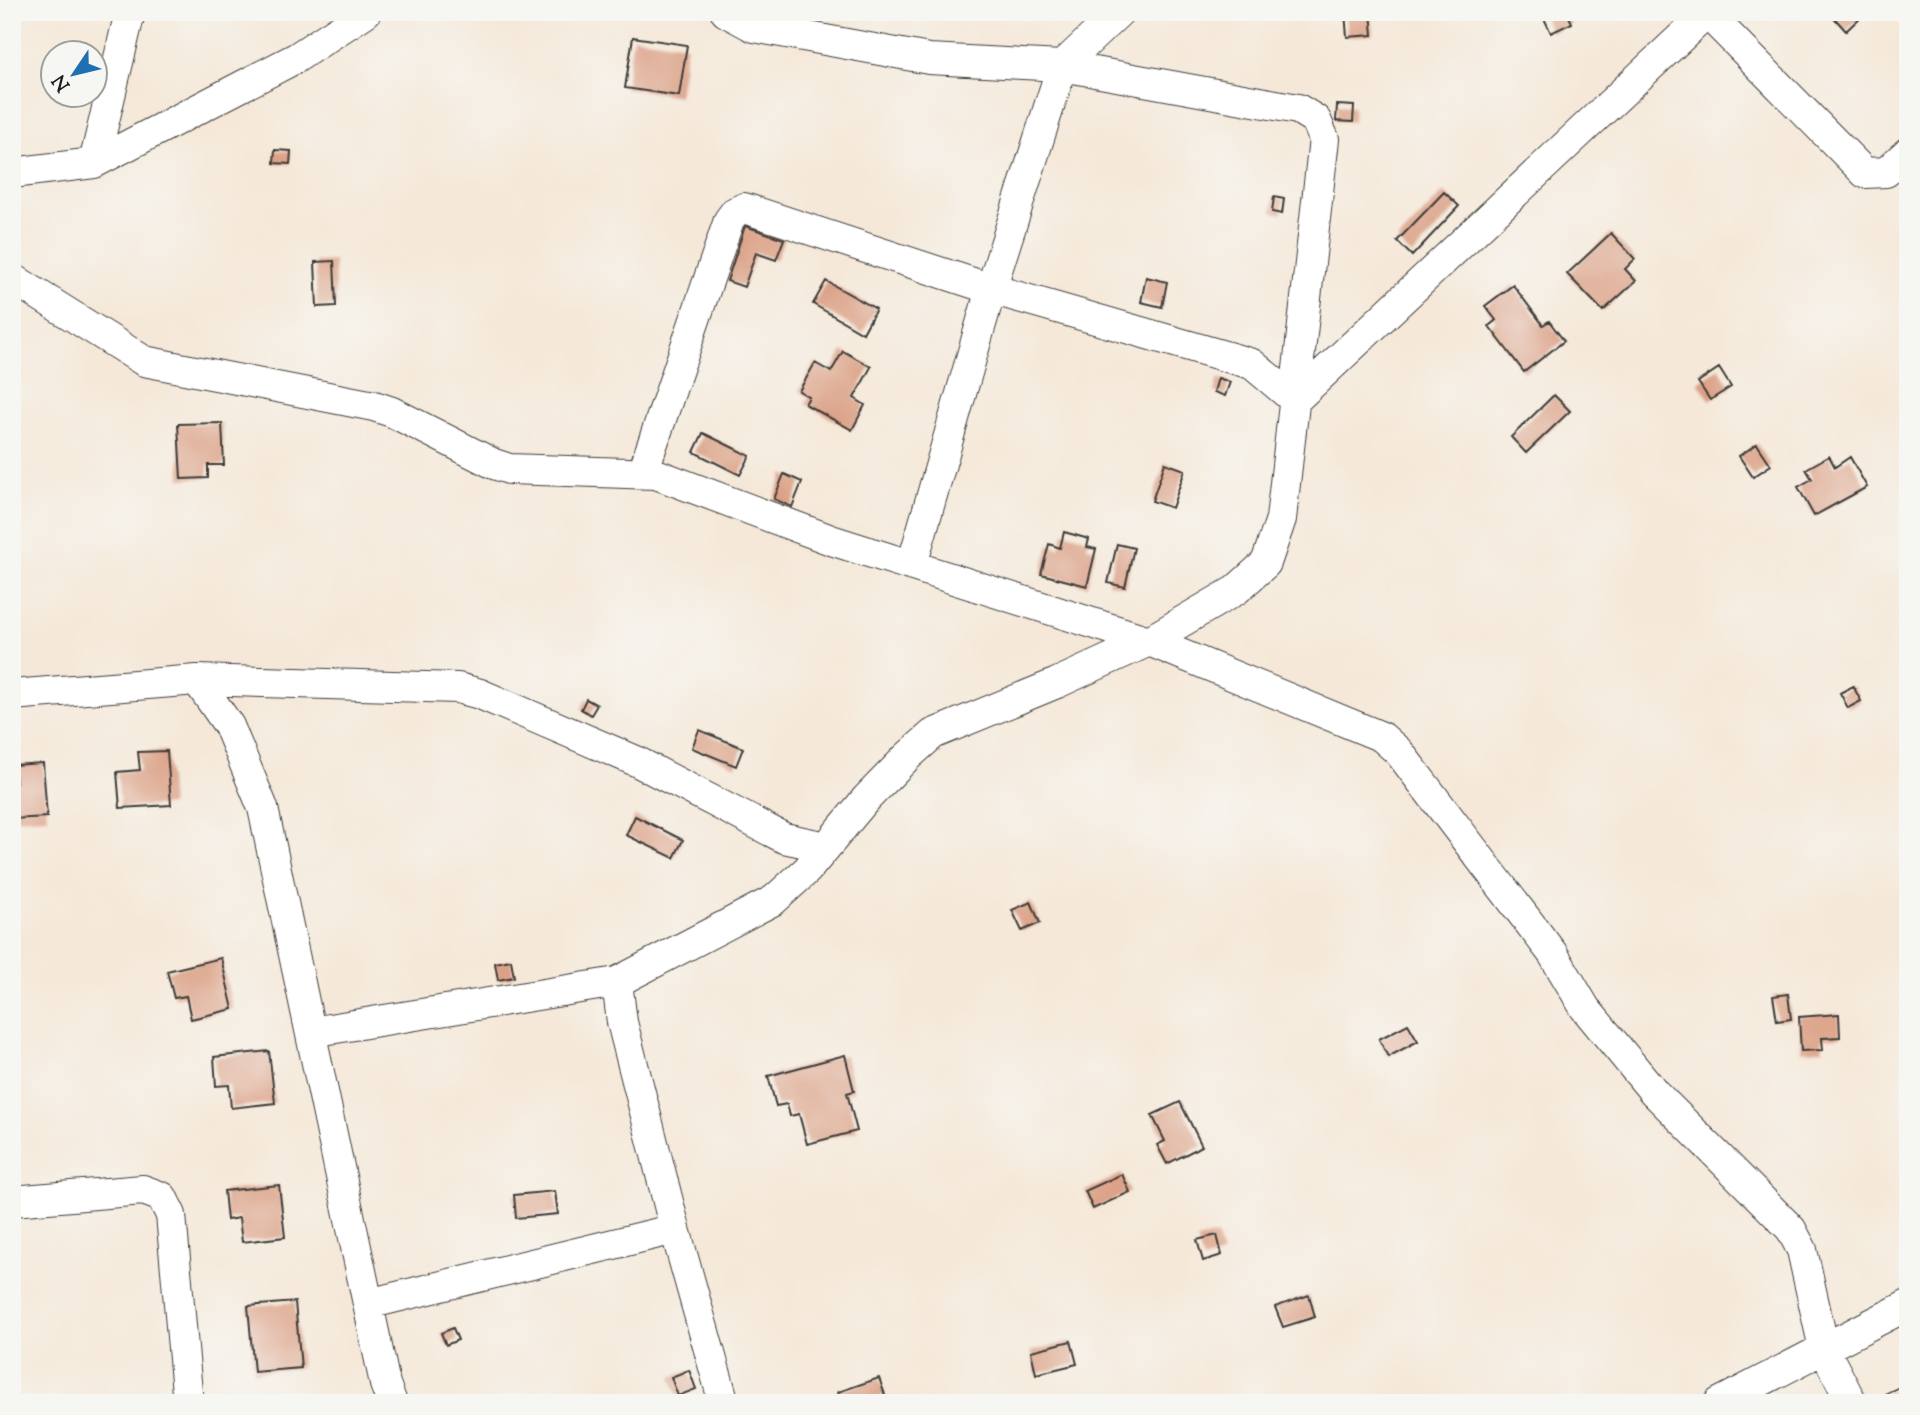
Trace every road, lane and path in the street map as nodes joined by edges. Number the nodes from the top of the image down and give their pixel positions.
1 (130, 12) edge
2 (366, 12) edge
3 (726, 12) edge
4 (1119, 12) edge
5 (1708, 13) edge
6 (1062, 66) junction
7 (1908, 152) edge
8 (94, 163) junction
9 (12, 173) edge
10 (12, 278) edge
11 (991, 289) junction
12 (1295, 400) junction
13 (643, 471) junction
14 (912, 565) junction
15 (1149, 641) junction
16 (197, 680) junction
17 (12, 695) edge
18 (826, 847) junction
19 (617, 982) junction
20 (310, 1032) junction
21 (12, 1201) edge
22 (675, 1229) junction
23 (368, 1304) junction
24 (1908, 1305) edge
25 (1824, 1349) junction
26 (188, 1403) edge
27 (392, 1403) edge
28 (724, 1403) edge
29 (1719, 1403) edge
30 (1852, 1403) edge

1 - 8 street
2 - 8 street
3 - 6 street
4 - 6 street
5 - 7 street
5 - 12 street
6 - 11 street
6 - 12 street
8 - 9 street
10 - 13 street
11 - 12 street
11 - 13 street
11 - 14 street
12 - 15 street
13 - 14 street
14 - 15 street
15 - 18 street
15 - 25 street
16 - 17 street
16 - 18 street
16 - 20 street
18 - 19 street
19 - 20 street
19 - 22 street
20 - 23 street
21 - 26 street
22 - 23 street
22 - 28 street
23 - 27 street
24 - 25 street
25 - 29 street
25 - 30 street

